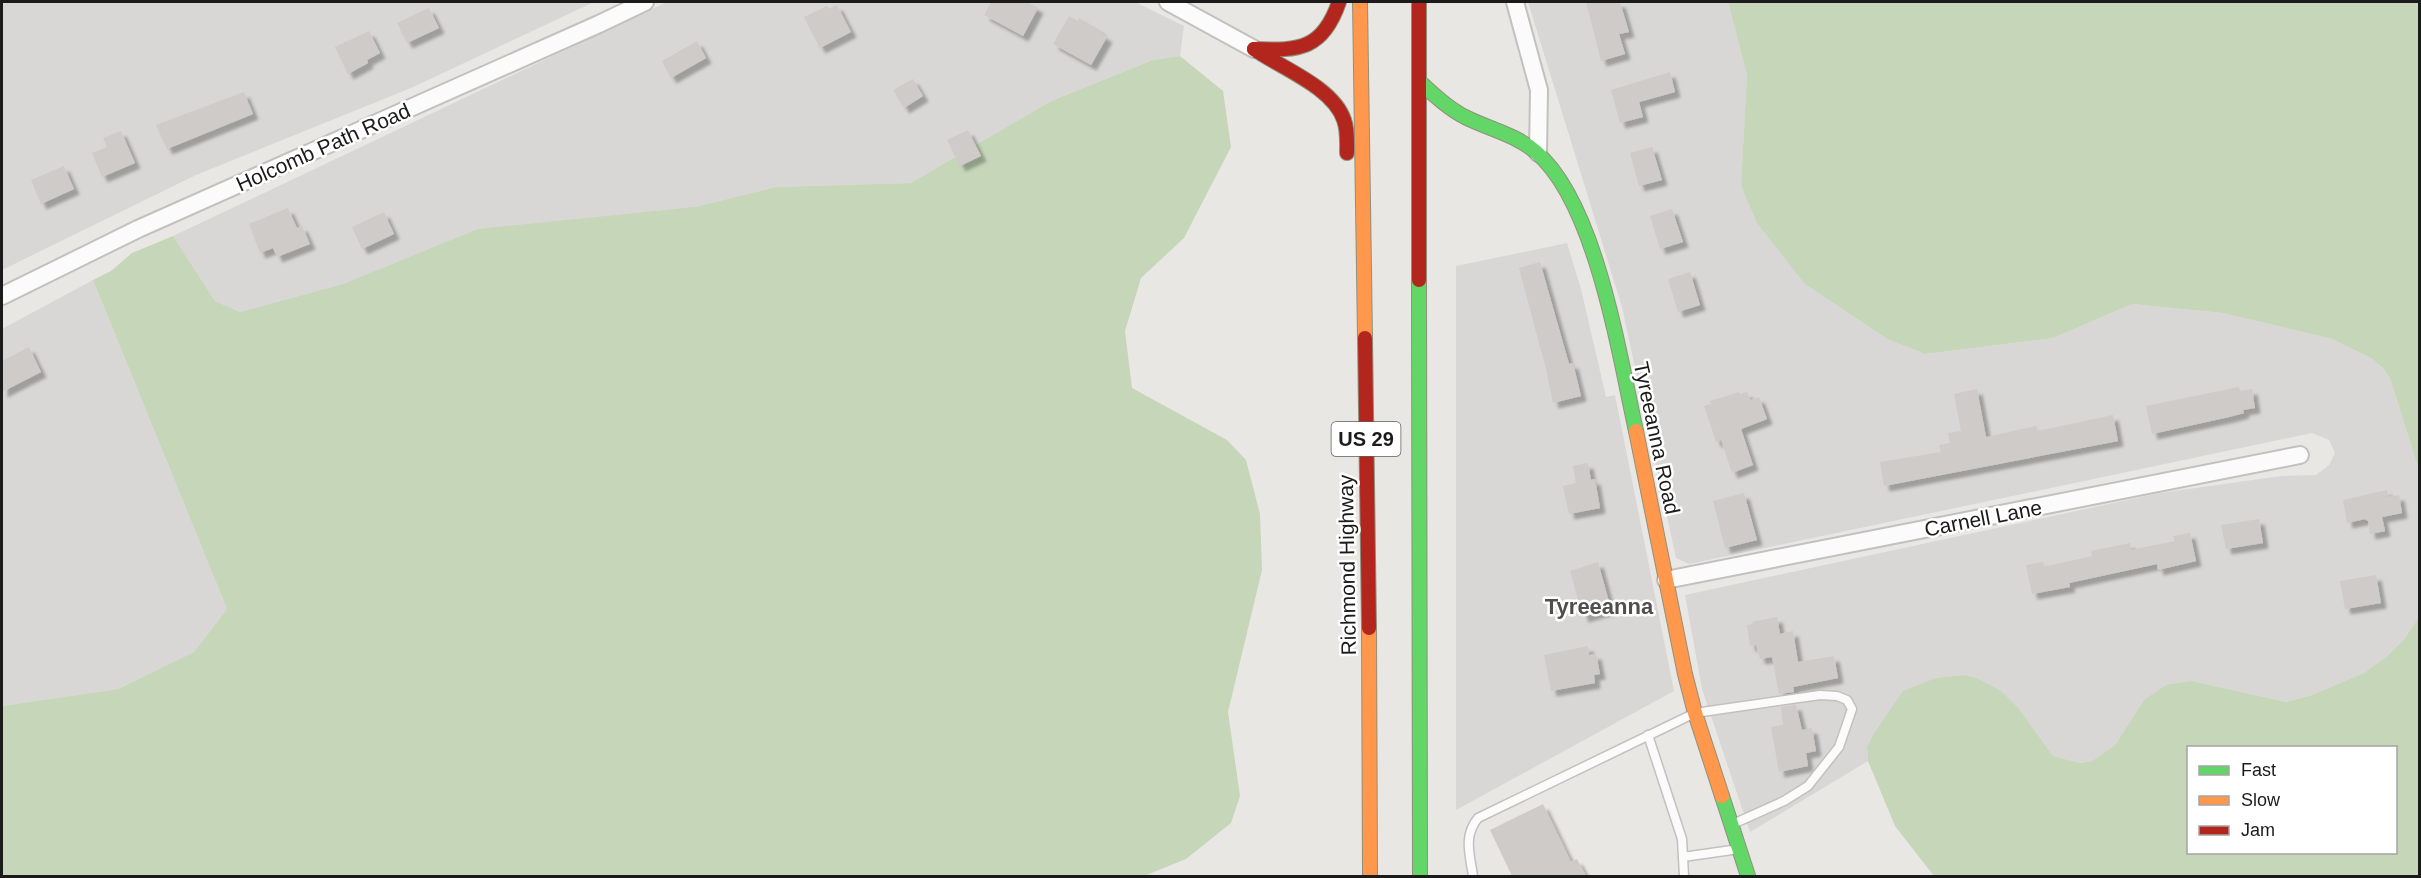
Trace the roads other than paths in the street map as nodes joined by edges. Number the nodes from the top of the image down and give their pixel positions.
1 (645, 2) edge
2 (1168, 2) edge
3 (1339, 2) edge
4 (1360, 2) edge
5 (1419, 2) edge
6 (1515, 2) edge
7 (1254, 49) junction
8 (1420, 82) junction
9 (1538, 153) junction
10 (1347, 165) dead end
11 (2, 296) edge
12 (2300, 455) dead end
13 (1665, 580) junction
14 (1356, 686) dead end
15 (1695, 713) junction
16 (1648, 735) junction
17 (1732, 825) junction
18 (1739, 848) junction
19 (1683, 857) junction
20 (1369, 876) edge
21 (1420, 876) edge
22 (1473, 876) edge
23 (1684, 876) edge
24 (1748, 876) edge

1 - 11 street, Holcomb Path Road
2 - 7 street
3 - 7 main road
4 - 20 main road, Richmond Highway / US 29
5 - 8 main road, US 29
6 - 9 street
7 - 10 main road
8 - 9 main road, Tyreeanna Road
8 - 21 main road, US 29
9 - 13 main road, Tyreeanna Road
12 - 13 street, Carnell Lane
13 - 15 main road, Tyreeanna Road
14 - 20 main road
15 - 16 lane
15 - 17 main road, Tyreeanna Road
15 - 17 lane
16 - 19 lane
16 - 22 lane
17 - 18 main road, Tyreeanna Road
18 - 19 lane
18 - 24 main road, Tyreeanna Road
19 - 23 lane

